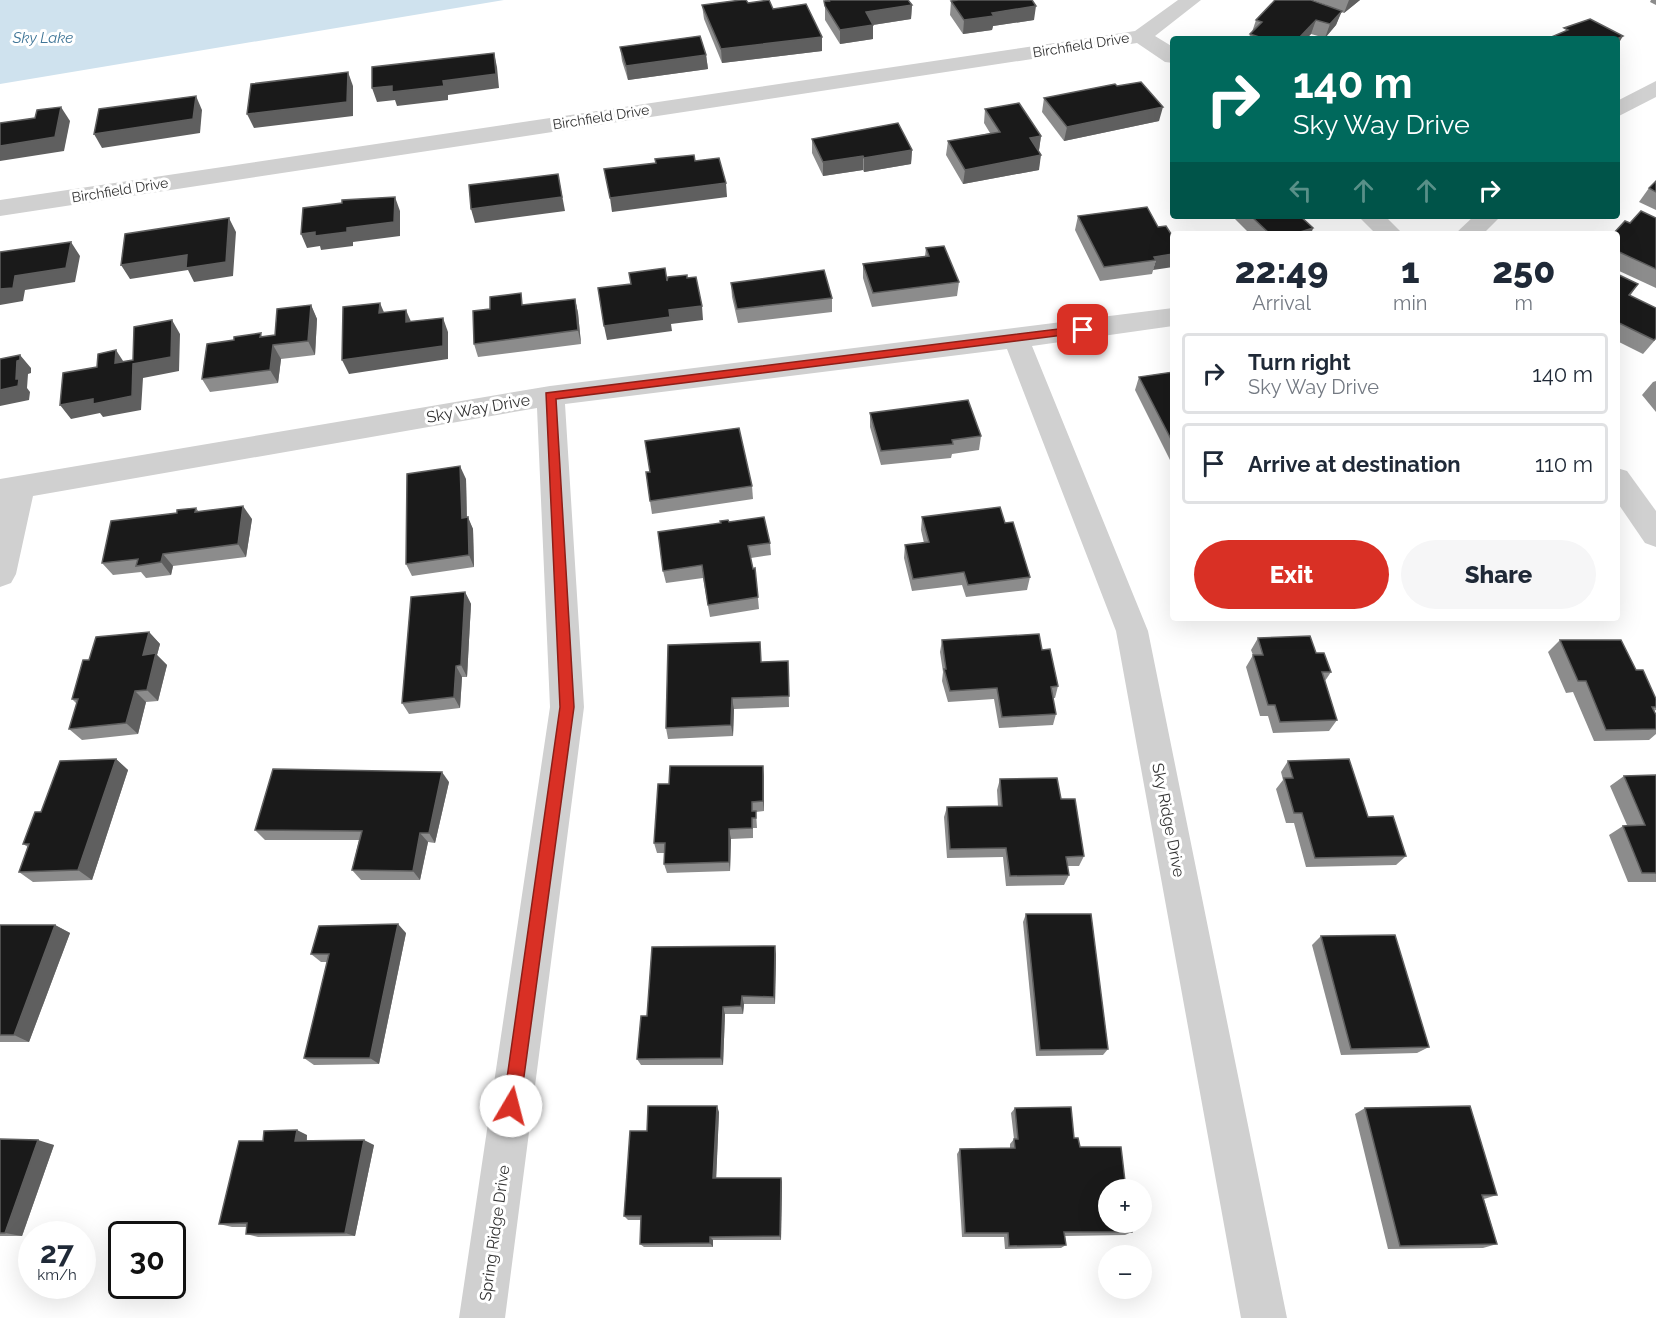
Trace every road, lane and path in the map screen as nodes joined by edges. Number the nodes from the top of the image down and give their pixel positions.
1 (1191, 0) edge
2 (1141, 36) junction
3 (1170, 55) edge
4 (1656, 88) edge
5 (1620, 108) edge
6 (0, 208) edge
7 (1374, 219) edge
8 (1485, 219) edge
9 (1388, 231) edge
10 (1471, 231) edge
11 (1170, 317) edge
12 (1016, 339) junction
13 (550, 396) junction
14 (1620, 483) edge
15 (10, 488) edge
16 (1656, 535) edge
17 (0, 574) edge
18 (482, 1318) edge
19 (1264, 1318) edge

1 - 2 street, Birchfield Drive
2 - 3 street
2 - 6 street, Birchfield Drive
4 - 5 street
7 - 9 street
8 - 10 street
11 - 12 street, Sky Way Drive
12 - 13 street, Sky Way Drive
12 - 19 street, Sky Ridge Drive
13 - 15 street, Sky Way Drive
13 - 18 street, Spring Ridge Drive
14 - 16 street
15 - 17 street

